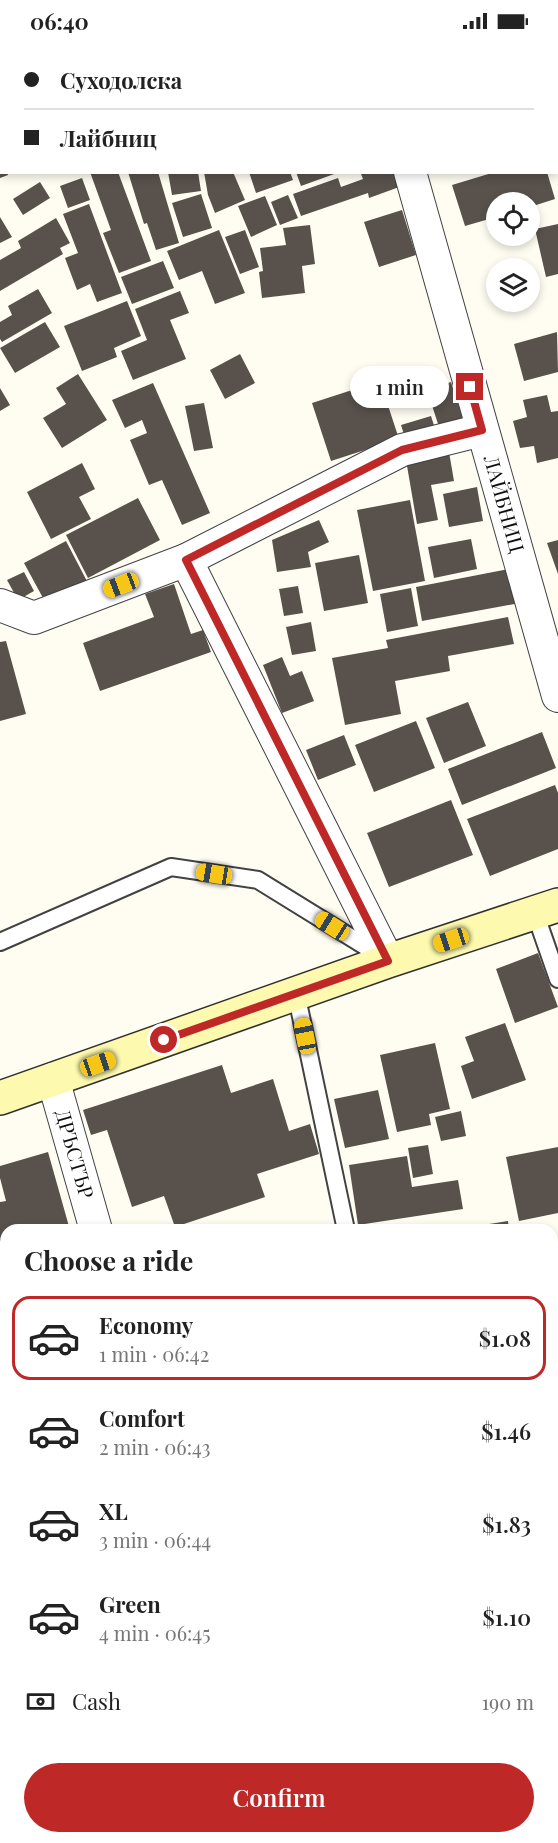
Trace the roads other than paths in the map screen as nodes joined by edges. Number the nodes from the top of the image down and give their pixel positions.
1 (411, 174) edge
2 (482, 430) junction
3 (186, 560) junction
4 (0, 605) edge
5 (558, 696) edge
6 (546, 909) edge
7 (0, 942) edge
8 (388, 961) junction
9 (558, 979) edge
10 (296, 993) junction
11 (53, 1079) junction
12 (0, 1098) edge
13 (94, 1224) edge
14 (345, 1224) edge

1 - 2 street, ЛАЙБНИЦ
2 - 3 street
2 - 5 street, ЛАЙБНИЦ
3 - 4 street
3 - 8 street
6 - 8 street
6 - 9 lane
7 - 8 lane
8 - 10 street
10 - 11 street
10 - 14 lane
11 - 12 street
11 - 13 street, ДРЪСТЪР

